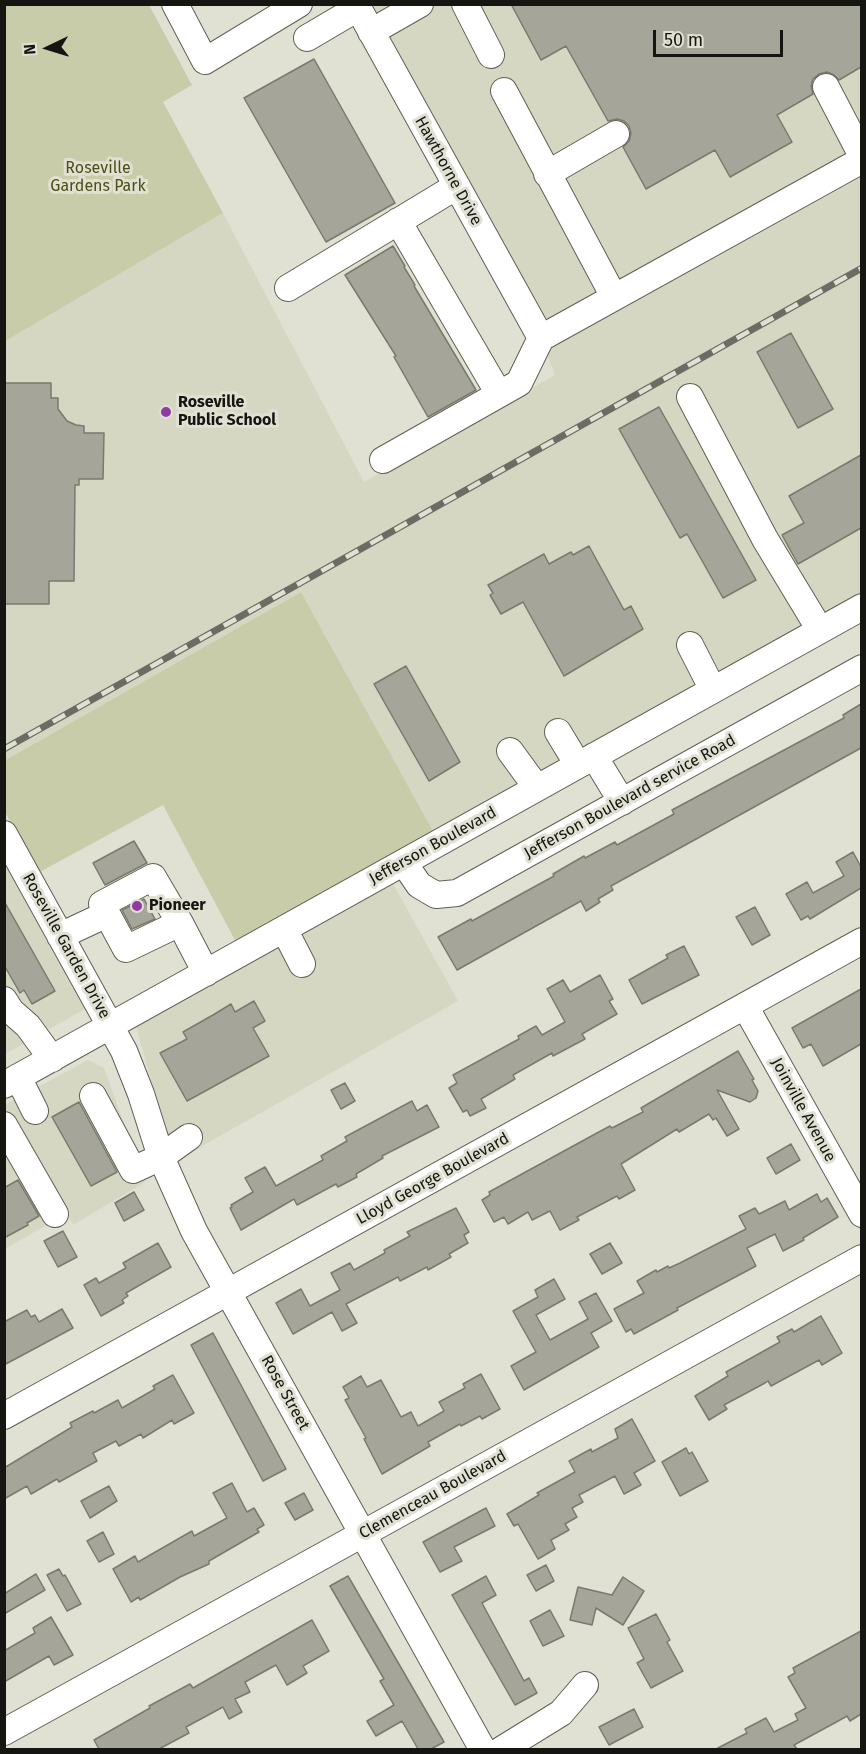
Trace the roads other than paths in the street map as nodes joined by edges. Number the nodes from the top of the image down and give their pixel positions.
1 (175, 4) edge
2 (299, 4) edge
3 (420, 4) edge
4 (465, 4) edge
5 (357, 6) edge
6 (371, 32) junction
7 (307, 38) dead end
8 (491, 55) dead end
9 (826, 87) dead end
10 (504, 91) dead end
11 (616, 134) dead end
12 (861, 156) edge
13 (861, 160) edge
14 (547, 174) junction
15 (457, 186) junction
16 (398, 221) junction
17 (288, 288) dead end
18 (615, 297) junction
19 (541, 338) junction
20 (499, 394) junction
21 (690, 397) dead end
22 (383, 460) dead end
23 (861, 607) edge
24 (820, 630) junction
25 (690, 645) dead end
26 (861, 669) edge
27 (713, 690) junction
28 (558, 732) dead end
29 (510, 751) dead end
30 (586, 761) junction
31 (537, 788) junction
32 (622, 802) junction
33 (6, 840) edge
34 (404, 862) junction
35 (107, 914) junction
36 (180, 923) junction
37 (284, 929) junction
38 (60, 936) junction
39 (861, 941) edge
40 (302, 964) dead end
41 (206, 973) junction
42 (4, 1000) edge
43 (745, 1006) junction
44 (110, 1027) junction
45 (51, 1059) junction
46 (11, 1081) edge
47 (93, 1095) dead end
48 (35, 1111) dead end
49 (4, 1125) edge
50 (189, 1137) dead end
51 (161, 1157) junction
52 (55, 1214) dead end
53 (861, 1214) edge
54 (861, 1258) edge
55 (229, 1292) junction
56 (4, 1416) edge
57 (364, 1533) junction
58 (585, 1685) dead end
59 (4, 1732) edge
60 (483, 1749) edge
61 (501, 1749) edge

1 - 2 street
3 - 6 street
4 - 8 street
5 - 6 street, Hawthorne Drive
5 - 7 street
6 - 15 street, Hawthorne Drive
9 - 12 street
10 - 14 street
11 - 14 street
13 - 18 street
14 - 18 street
15 - 16 street
15 - 19 street, Hawthorne Drive
16 - 17 street
16 - 20 street
18 - 19 street
19 - 20 street
20 - 22 street
21 - 24 street
23 - 24 street, Jefferson Boulevard
24 - 27 street, Jefferson Boulevard
25 - 27 street
26 - 32 street, Jefferson Boulevard service Road
27 - 30 street, Jefferson Boulevard
28 - 30 street
29 - 31 street
30 - 31 street, Jefferson Boulevard
30 - 32 street
31 - 34 street, Jefferson Boulevard
32 - 34 street, Jefferson Boulevard service Road
33 - 38 street, Roseville Garden Drive
34 - 37 street, Jefferson Boulevard
35 - 36 street
35 - 36 street
35 - 38 street
36 - 41 street
37 - 40 street
37 - 41 street, Jefferson Boulevard
38 - 44 street, Roseville Garden Drive
39 - 43 street, Lloyd George Boulevard
41 - 44 street, Jefferson Boulevard
42 - 45 street
43 - 53 street, Joinville Avenue
43 - 55 street, Lloyd George Boulevard
44 - 45 street, Jefferson Boulevard
44 - 51 street, Rose Street
45 - 46 street, Jefferson Boulevard
46 - 48 street
47 - 51 street
49 - 52 street
50 - 51 street
51 - 55 street, Rose Street
54 - 57 street, Clemenceau Boulevard
55 - 56 street, Lloyd George Boulevard
55 - 57 street, Rose Street
57 - 59 street, Clemenceau Boulevard
57 - 60 street, Rose Street
58 - 61 street

